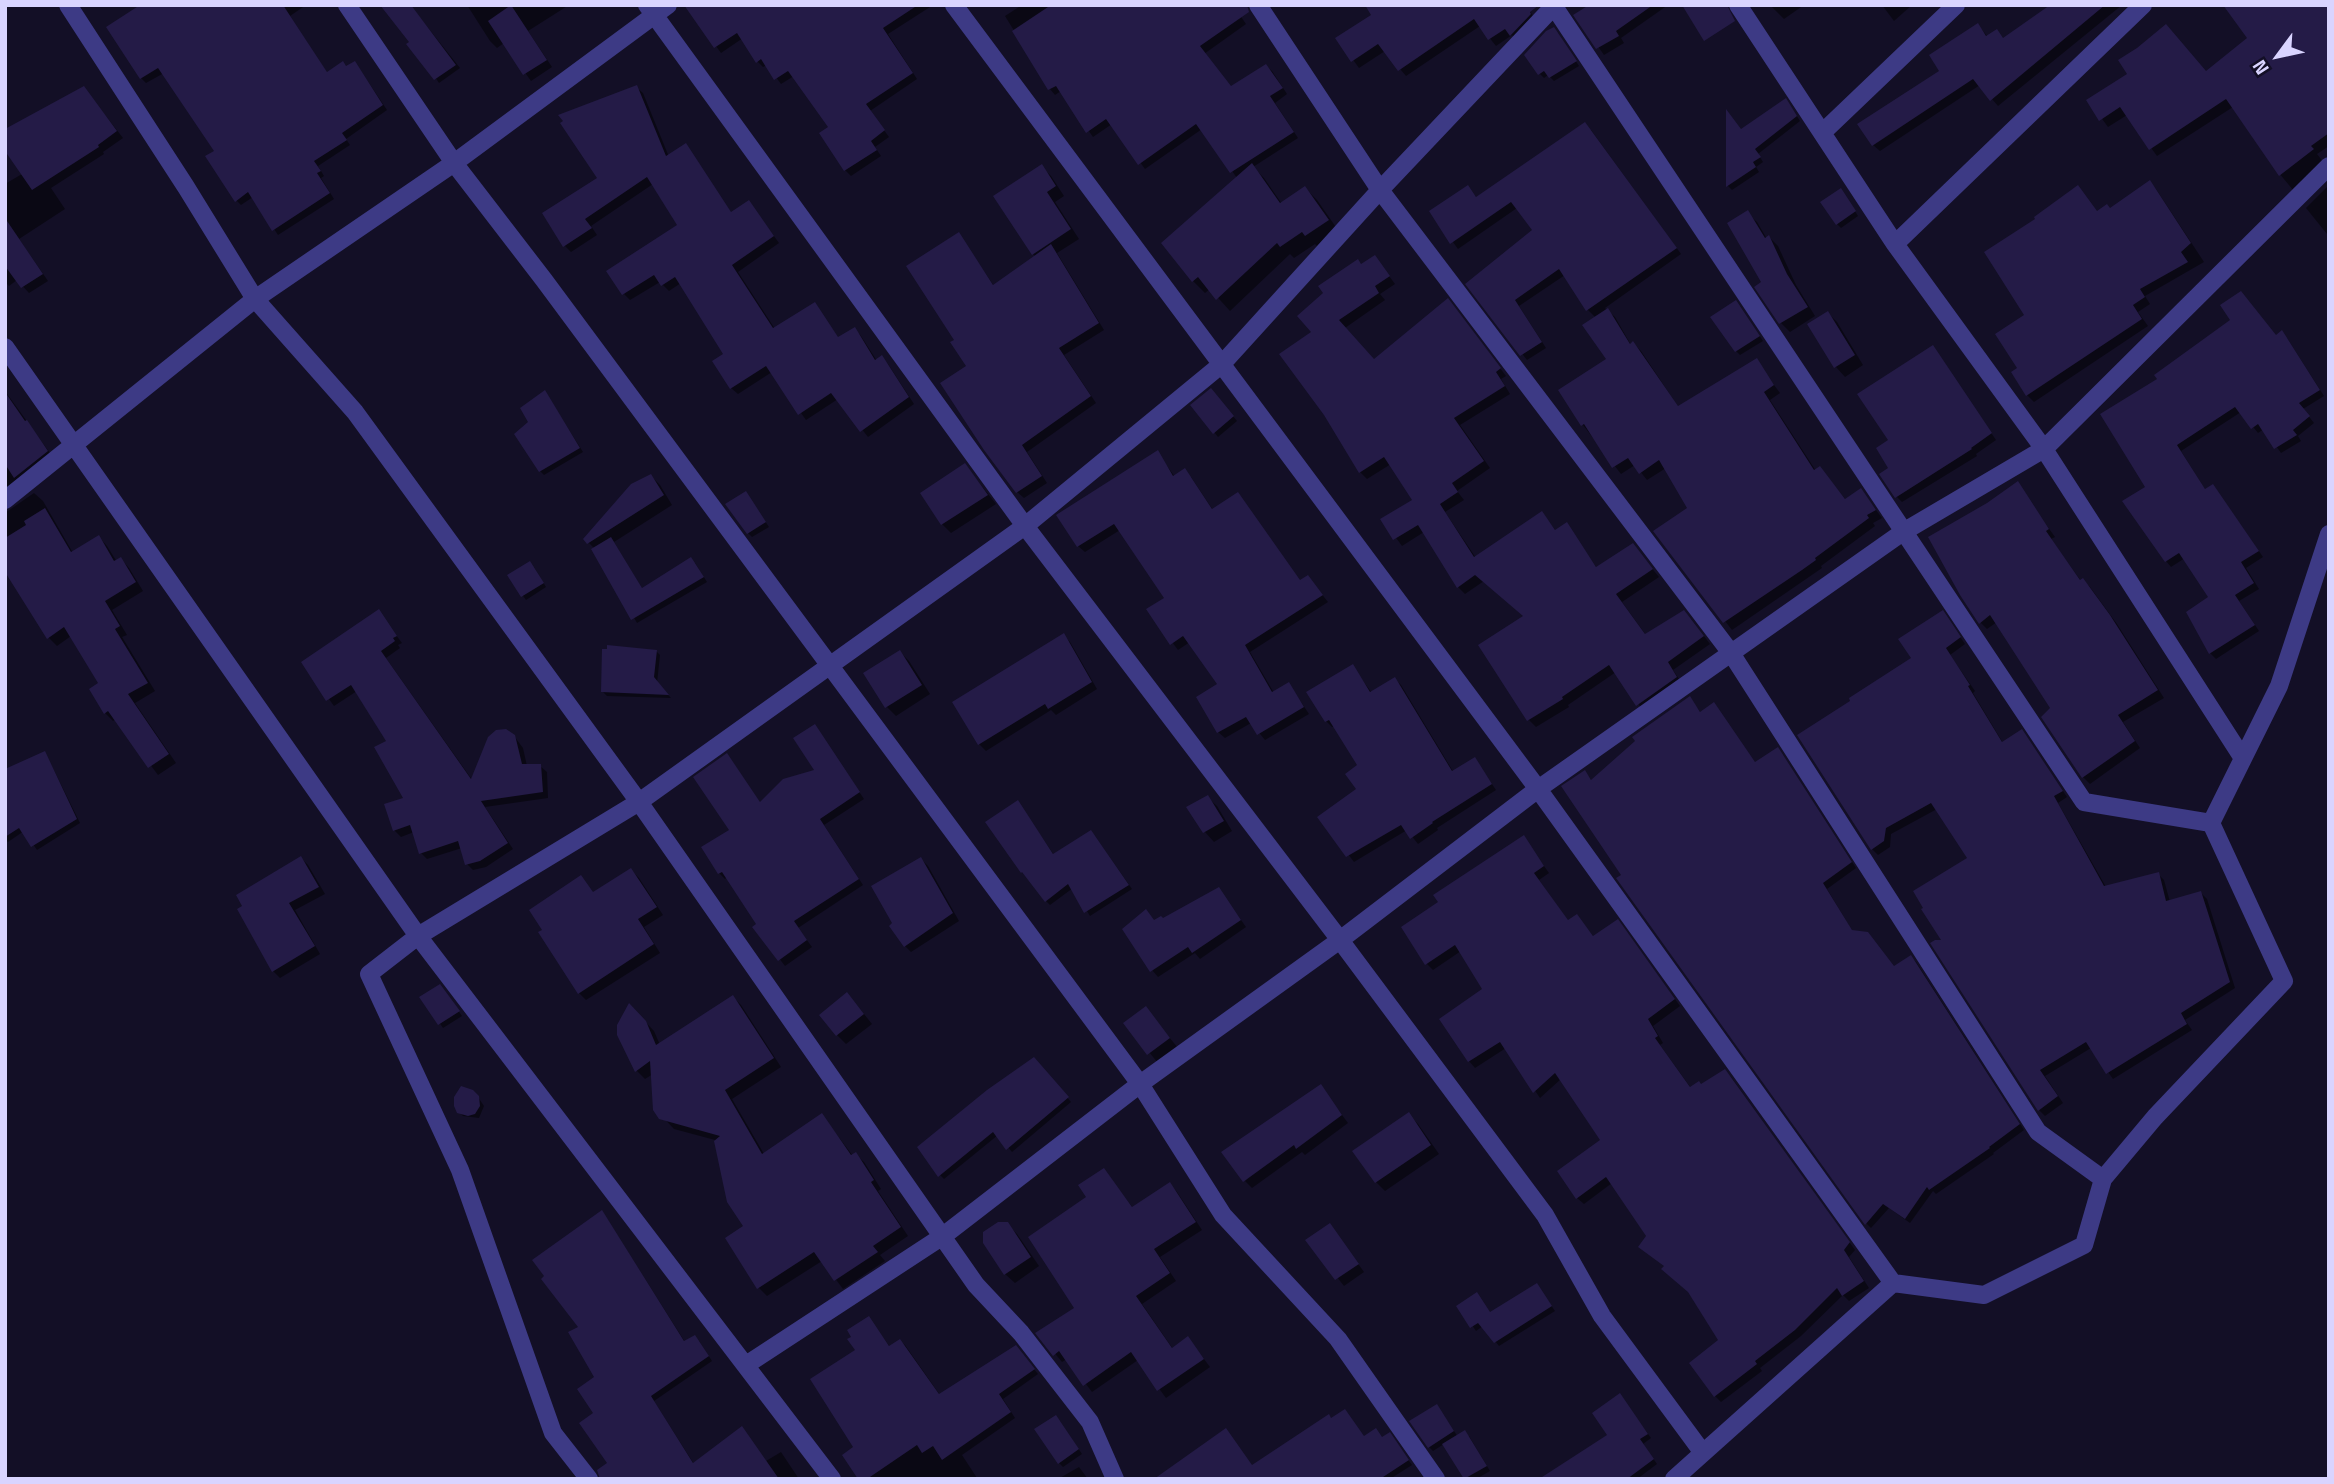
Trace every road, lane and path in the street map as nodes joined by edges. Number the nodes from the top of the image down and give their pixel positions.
1 (68, 5) edge
2 (347, 5) edge
3 (954, 5) edge
4 (1258, 5) edge
5 (1738, 5) edge
6 (1956, 5) edge
7 (2143, 5) edge
8 (1554, 6) edge
9 (656, 9) edge
10 (1822, 134) junction
11 (454, 163) junction
12 (2329, 166) edge
13 (1380, 190) junction
14 (1895, 244) junction
15 (255, 299) junction
16 (5, 347) edge
17 (1222, 364) junction
18 (73, 446) junction
19 (2044, 449) junction
20 (5, 500) edge
21 (1026, 526) junction
22 (1903, 532) junction
23 (2329, 534) edge
24 (1731, 653) junction
25 (828, 667) junction
26 (2242, 757) junction
27 (1538, 789) junction
28 (639, 802) junction
29 (2211, 823) junction
30 (418, 936) junction
31 (1340, 940) junction
32 (1140, 1084) junction
33 (2104, 1179) junction
34 (943, 1236) junction
35 (1893, 1283) junction
36 (746, 1365) junction
37 (1703, 1453) junction
38 (590, 1479) edge
39 (832, 1479) edge
40 (1115, 1479) edge
41 (1436, 1479) edge
42 (1674, 1479) edge

1 - 15 street
2 - 11 street
3 - 17 street
4 - 13 street
5 - 10 street
6 - 10 street
7 - 14 street
8 - 13 street
8 - 22 street
9 - 11 street
9 - 21 street
10 - 14 street
11 - 15 street
11 - 25 street
12 - 19 street
13 - 17 street
13 - 24 street
14 - 19 street
15 - 18 street
15 - 28 street
16 - 18 street
17 - 21 street
17 - 27 street
18 - 20 street
18 - 30 street
19 - 22 street
19 - 26 street
21 - 25 street
21 - 31 street
22 - 24 street
22 - 29 street
23 - 26 street
24 - 27 street
24 - 33 street
25 - 28 street
25 - 32 street
26 - 29 street
27 - 31 street
27 - 35 street
28 - 30 street
28 - 34 street
29 - 33 street
30 - 36 street
30 - 38 street
31 - 32 street
31 - 37 street
32 - 34 street
32 - 41 street
33 - 35 street
34 - 36 street
34 - 40 street
35 - 37 street
36 - 39 street
37 - 42 street

